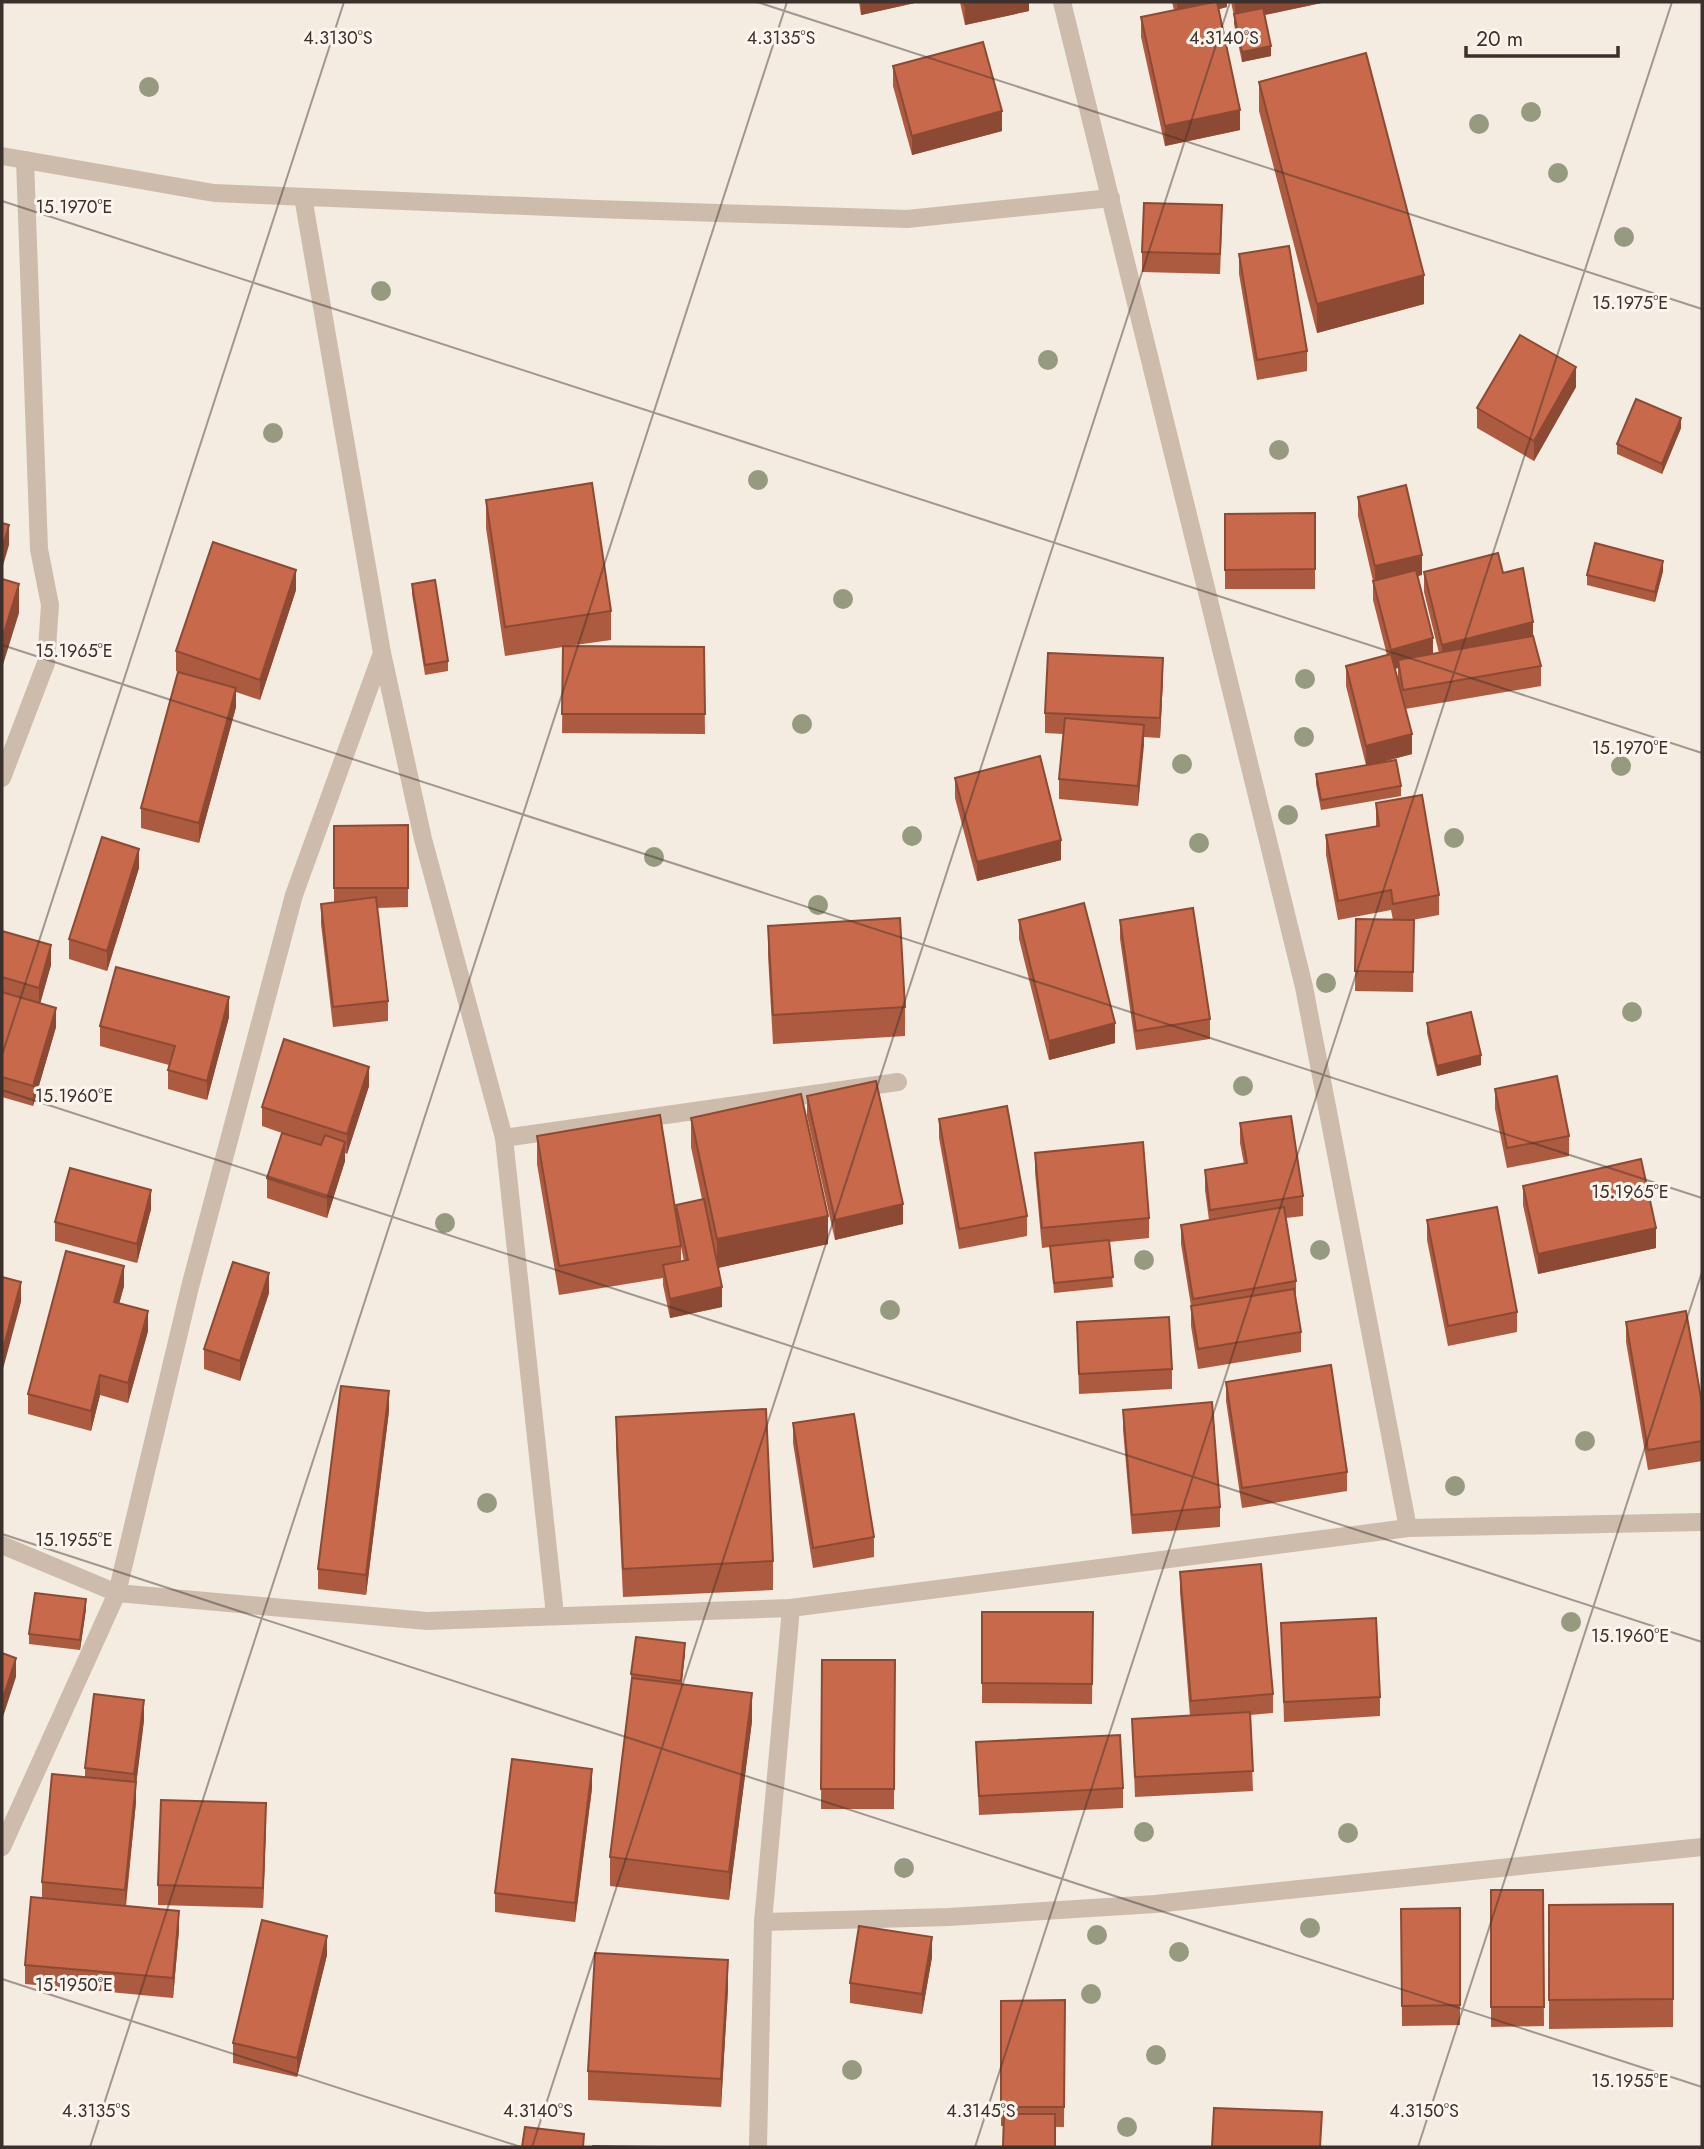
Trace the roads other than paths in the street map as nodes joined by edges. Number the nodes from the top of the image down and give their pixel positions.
1 (1062, 2) edge
2 (2, 156) edge
3 (25, 160) junction
4 (303, 197) junction
5 (1111, 198) junction
6 (382, 653) junction
7 (2, 778) edge
8 (898, 1082) dead end
9 (504, 1138) junction
10 (1702, 1522) edge
11 (1408, 1528) junction
12 (2, 1545) edge
13 (117, 1593) junction
14 (791, 1608) junction
15 (555, 1615) junction
16 (2, 1847) edge
17 (1702, 1847) edge
18 (763, 1922) junction
19 (758, 2147) edge

1 - 5 street
2 - 3 street
3 - 4 street
3 - 7 street
4 - 5 street
4 - 6 street
5 - 11 street
6 - 9 street
6 - 13 street
8 - 9 street
9 - 15 street
10 - 11 street
11 - 14 street
12 - 13 street
13 - 15 street
13 - 16 street
14 - 15 street
14 - 18 street
17 - 18 street
18 - 19 street

